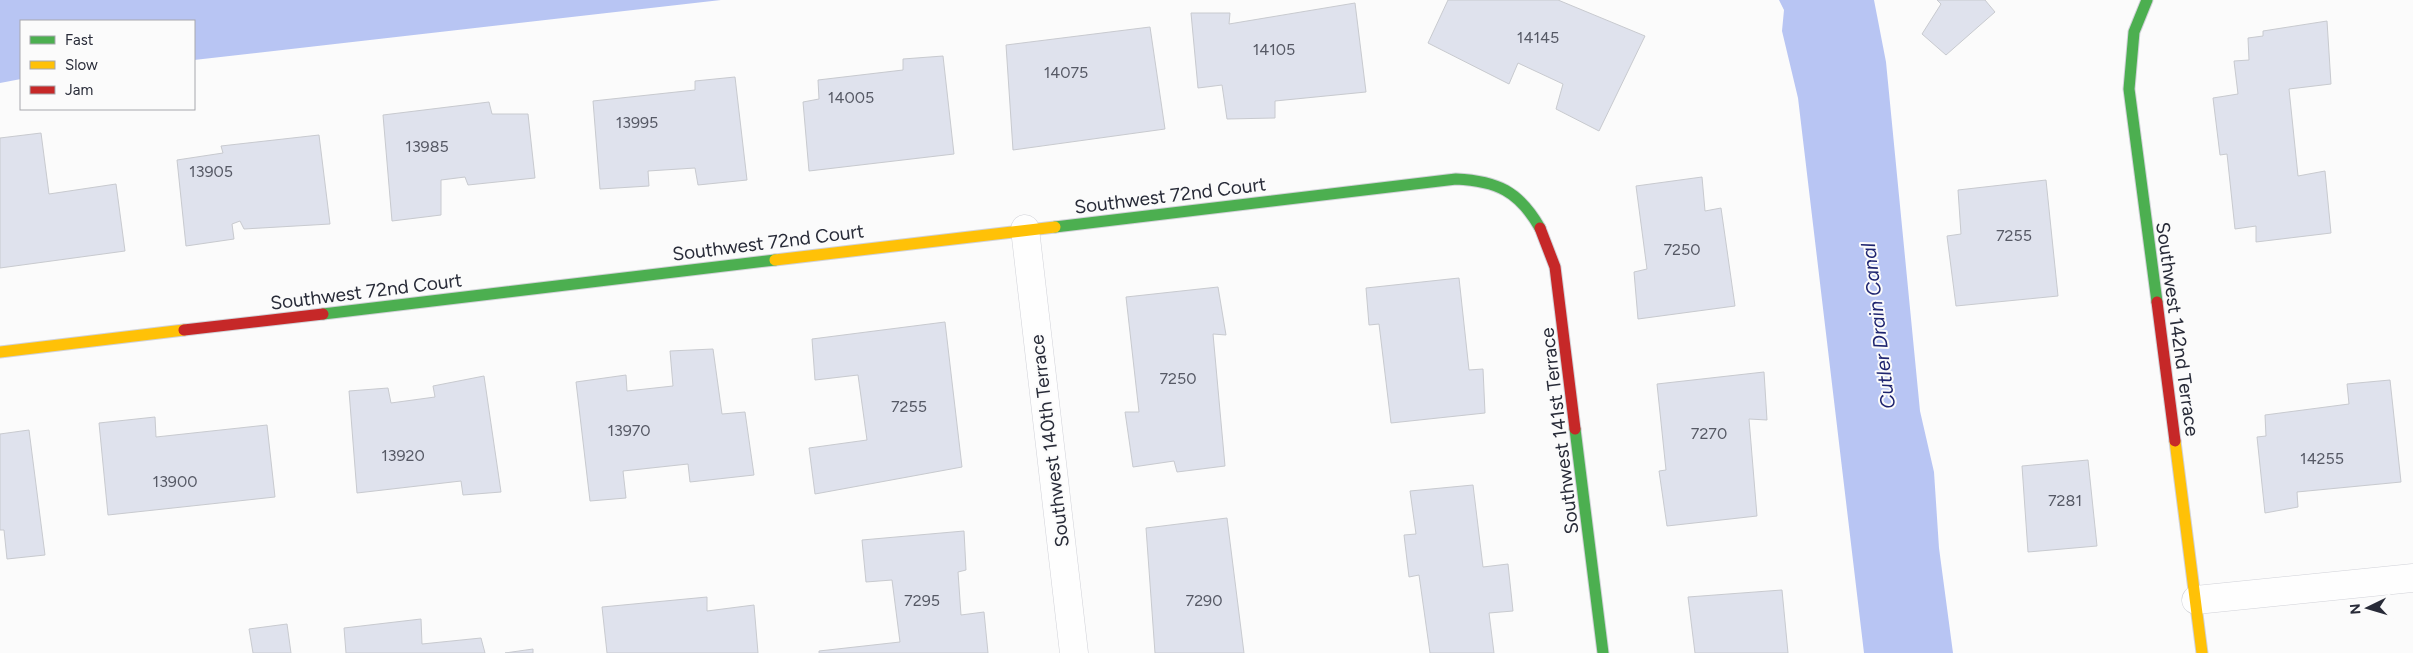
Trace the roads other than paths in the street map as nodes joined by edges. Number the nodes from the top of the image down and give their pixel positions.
1 (2144, 5) edge
2 (1529, 210) joint
3 (1026, 229) junction
4 (0, 352) edge
5 (2413, 578) edge
6 (2196, 600) junction
7 (1074, 653) edge
8 (1603, 653) edge
9 (2202, 653) edge

1 - 6 street, Southwest 142nd Terrace
2 - 3 street, Southwest 72nd Court
2 - 8 street, Southwest 141st Terrace
3 - 4 street, Southwest 72nd Court
3 - 7 street, Southwest 140th Terrace
5 - 6 street
6 - 9 street, Southwest 142nd Terrace

